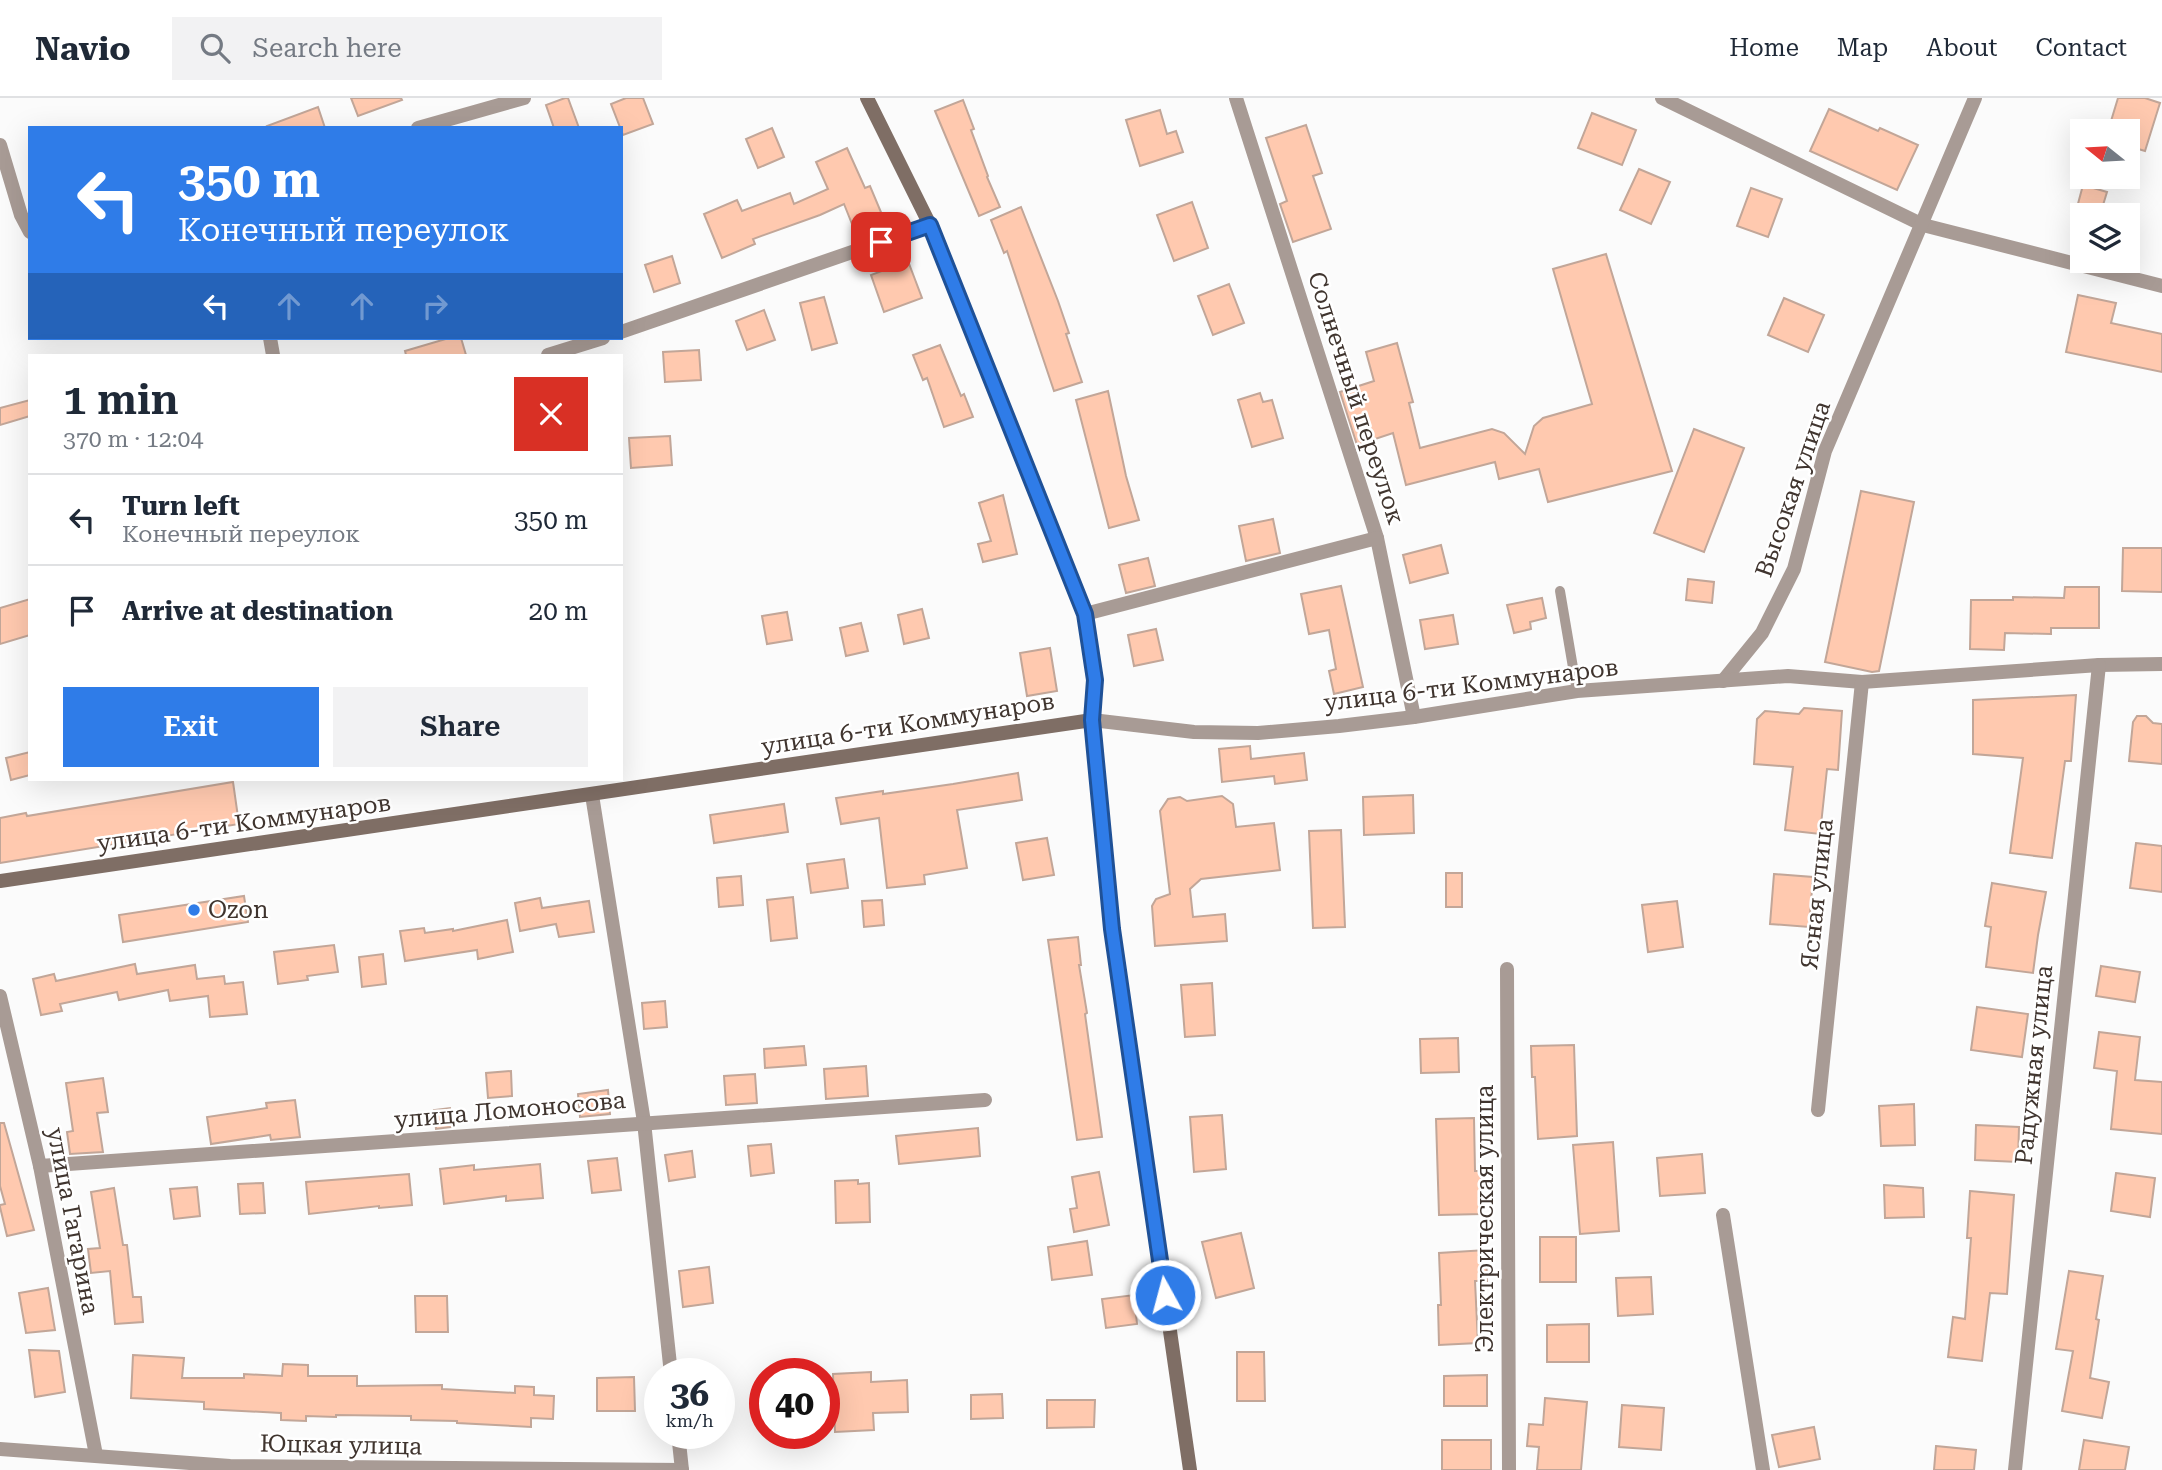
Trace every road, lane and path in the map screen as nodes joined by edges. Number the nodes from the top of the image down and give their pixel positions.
1 (524, 98) edge
2 (867, 98) edge
3 (1236, 98) edge
4 (1662, 98) edge
5 (1975, 98) edge
6 (425, 126) edge
7 (0, 145) edge
8 (930, 225) junction
9 (1923, 225) junction
10 (28, 229) edge
11 (2162, 286) edge
12 (623, 331) edge
13 (597, 340) edge
14 (551, 354) edge
15 (1377, 538) junction
16 (1560, 591) dead end
17 (1085, 614) junction
18 (2162, 664) edge
19 (2099, 665) junction
20 (1723, 681) junction
21 (1862, 682) junction
22 (1577, 691) junction
23 (1414, 717) junction
24 (1092, 720) junction
25 (592, 795) junction
26 (0, 881) edge
27 (1507, 969) dead end
28 (0, 996) edge
29 (985, 1100) dead end
30 (1818, 1110) dead end
31 (644, 1122) junction
32 (40, 1166) junction
33 (1723, 1215) dead end
34 (669, 1358) edge
35 (0, 1449) edge
36 (680, 1449) edge
37 (96, 1455) junction
38 (230, 1468) edge
39 (682, 1470) edge
40 (1190, 1470) edge
41 (1509, 1470) edge
42 (1762, 1470) edge
43 (2015, 1470) edge

1 - 6 street
2 - 8 main road
3 - 15 street, Солнечный переулок
4 - 9 street
5 - 9 street, Высокая улица
7 - 10 street
8 - 12 street
8 - 17 main road
9 - 11 street
9 - 20 street, Высокая улица
13 - 14 street
15 - 17 street
15 - 23 street, Солнечный переулок
16 - 22 lane
17 - 24 main road
18 - 19 street, улица 6-ти Коммунаров
19 - 21 street, улица 6-ти Коммунаров
19 - 43 street, Радужная улица
20 - 21 street, улица 6-ти Коммунаров
20 - 22 street, улица 6-ти Коммунаров
21 - 30 street, Ясная улица
22 - 23 street, улица 6-ти Коммунаров
23 - 24 street, улица 6-ти Коммунаров
24 - 25 main road, улица 6-ти Коммунаров
24 - 40 main road
25 - 26 main road, улица 6-ти Коммунаров
25 - 31 street
27 - 41 street, Электрическая улица
28 - 32 street, улица Гагарина
29 - 31 street, улица Ломоносова
31 - 32 street, улица Ломоносова
31 - 34 street
32 - 37 street, улица Гагарина
33 - 42 street
35 - 37 street, Юцкая улица
36 - 39 street
37 - 38 street, Юцкая улица
38 - 39 street, Юцкая улица

